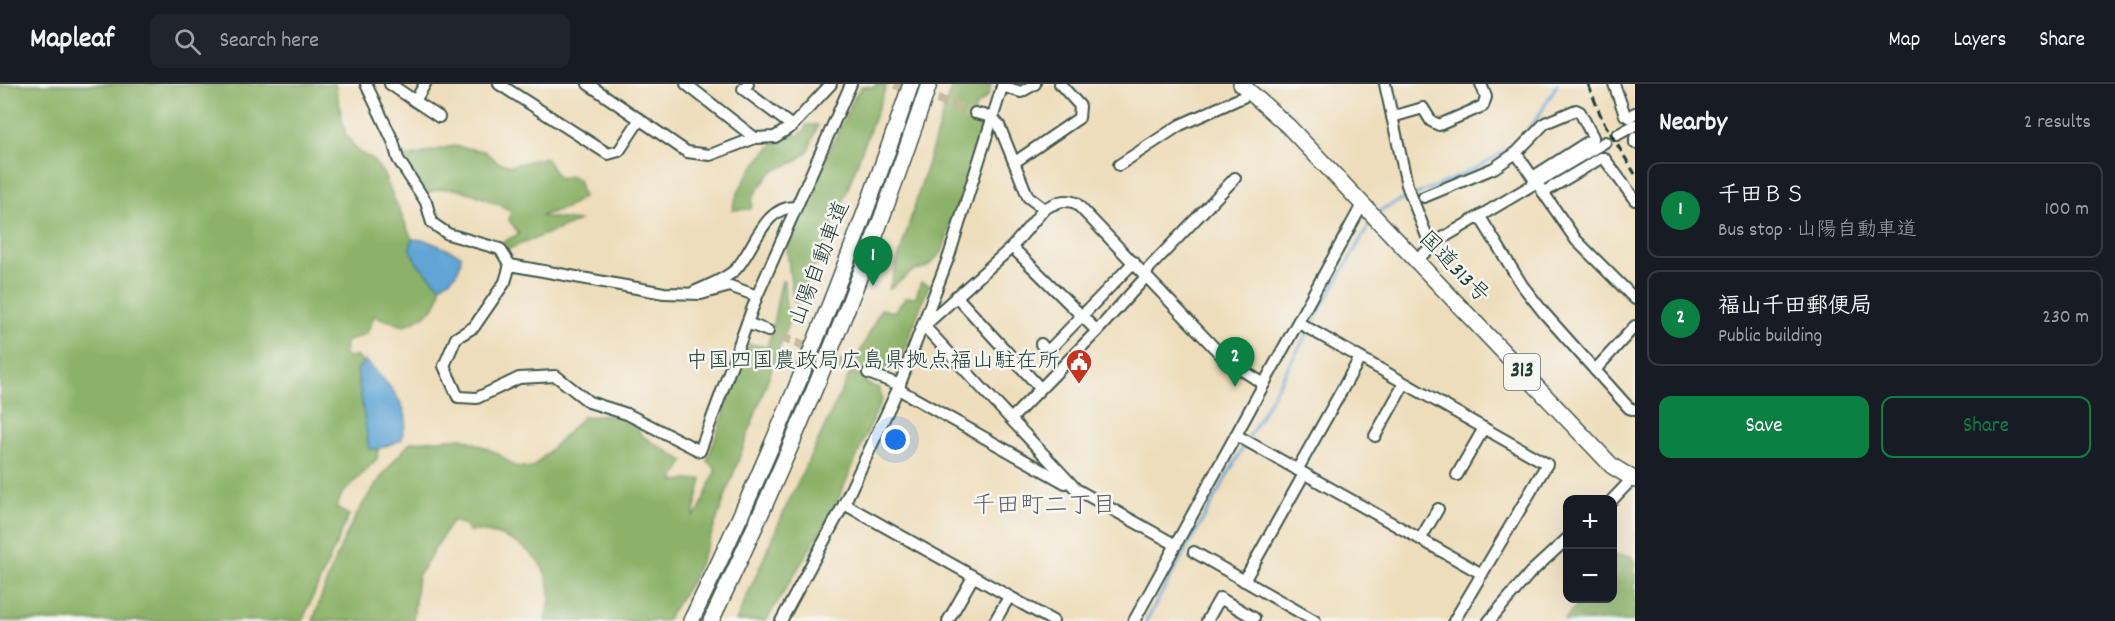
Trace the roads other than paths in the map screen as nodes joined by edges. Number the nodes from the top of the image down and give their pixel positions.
1 (366, 84) edge
2 (390, 84) edge
3 (425, 84) edge
4 (499, 84) edge
5 (588, 84) edge
6 (686, 84) edge
7 (748, 84) edge
8 (831, 84) edge
9 (851, 84) edge
10 (911, 84) edge
11 (929, 84) edge
12 (1035, 84) edge
13 (1060, 84) edge
14 (1481, 84) edge
15 (1614, 84) edge
16 (1003, 85) edge
17 (1389, 85) edge
18 (1245, 87) edge
19 (415, 101) junction
20 (975, 113) tunnel mouth
21 (1635, 113) edge
22 (439, 117) dead end
23 (992, 117) junction
24 (1392, 117) junction
25 (640, 119) junction
26 (1635, 125) edge
27 (792, 126) junction
28 (1617, 135) dead end
29 (755, 138) junction
30 (1635, 138) edge
31 (1605, 142) dead end
32 (1635, 143) edge
33 (1516, 153) junction
34 (1015, 162) junction
35 (1119, 165) dead end
36 (1235, 178) dead end
37 (1538, 184) junction
38 (1424, 197) dead end
39 (1635, 200) edge
40 (795, 207) junction
41 (1044, 209) junction
42 (1371, 214) junction
43 (1480, 217) junction
44 (1012, 247) junction
45 (1431, 247) junction
46 (1415, 261) junction
47 (1134, 262) junction
48 (510, 265) junction
49 (1146, 274) junction
50 (690, 294) junction
51 (757, 296) junction
52 (956, 296) junction
53 (1635, 299) edge
54 (1082, 316) junction
55 (747, 323) junction
56 (924, 326) junction
57 (1306, 326) junction
58 (1635, 326) edge
59 (1096, 331) junction
60 (768, 332) tunnel mouth
61 (1041, 345) dead end
62 (1360, 358) junction
63 (1595, 370) junction
64 (868, 373) tunnel mouth
65 (1264, 384) junction
66 (1404, 384) junction
67 (899, 387) junction
68 (1040, 388) junction
69 (1635, 410) edge
70 (1011, 419) junction
71 (1484, 428) junction
72 (1376, 436) dead end
73 (1243, 439) junction
74 (1300, 472) junction
75 (1457, 475) dead end
76 (1633, 480) edge
77 (1076, 489) junction
78 (1617, 495) edge
79 (844, 504) junction
80 (1438, 509) dead end
81 (1421, 538) junction
82 (1563, 543) edge
83 (1176, 544) junction
84 (1194, 552) dead end
85 (1482, 574) junction
86 (973, 577) junction
87 (1244, 581) junction
88 (1008, 597) junction
89 (1297, 616) edge
90 (782, 618) edge
91 (1039, 618) edge
92 (691, 621) edge
93 (711, 621) edge
94 (796, 621) edge
95 (948, 621) edge
96 (995, 621) edge
97 (1053, 621) edge
98 (1134, 621) edge
99 (1207, 621) edge
100 (1253, 621) edge
101 (1315, 621) edge
102 (1454, 621) edge
103 (1490, 621) edge

1 - 48 street
2 - 19 street
3 - 19 street
4 - 25 street
5 - 25 street
6 - 29 street
7 - 27 street
8 - 27 street
9 - 40 street
10 - 92 highway, 山陽自動車道
11 - 93 highway, 山陽自動車道
12 - 16 street
13 - 34 street
14 - 24 street
15 - 21 street
16 - 23 street
17 - 24 street
18 - 35 street
18 - 42 highway, 国道313号 / 313
19 - 22 street
20 - 23 street
23 - 34 street
23 - 56 street
24 - 45 street
25 - 29 street
26 - 28 street
27 - 29 street
30 - 32 street
31 - 37 street
33 - 37 street
33 - 37 street
33 - 38 street
34 - 41 street
36 - 49 street
37 - 39 street
37 - 43 street
37 - 53 street
40 - 50 street
40 - 51 street
41 - 44 street
41 - 47 street
42 - 46 highway, 国道313号 / 313
42 - 57 street
43 - 45 street
43 - 63 street
44 - 52 street
44 - 54 street
45 - 46 street
46 - 76 highway, 国道313号 / 313
47 - 49 street
47 - 54 street
48 - 50 street
48 - 55 street
49 - 59 street
49 - 65 street
50 - 51 street
51 - 55 street
52 - 56 street
52 - 68 street
54 - 59 street
54 - 61 street
55 - 60 street
56 - 67 street
56 - 70 street
57 - 62 street
57 - 65 street
58 - 63 street
59 - 68 street
62 - 66 street
62 - 74 street
63 - 69 street
64 - 67 street
65 - 73 street
66 - 71 street
66 - 72 street
67 - 77 street
67 - 79 street
68 - 70 street
70 - 77 street
71 - 75 street
71 - 85 street
73 - 74 street
73 - 83 street
74 - 81 street
74 - 87 street
76 - 78 street
77 - 83 street
79 - 86 street
79 - 90 street
80 - 81 street
81 - 85 street
82 - 103 street
83 - 98 street
84 - 87 street
85 - 102 street
86 - 88 street
86 - 95 street
87 - 89 street
88 - 91 street
88 - 96 street
89 - 101 street
90 - 94 street
91 - 97 street
99 - 100 street

